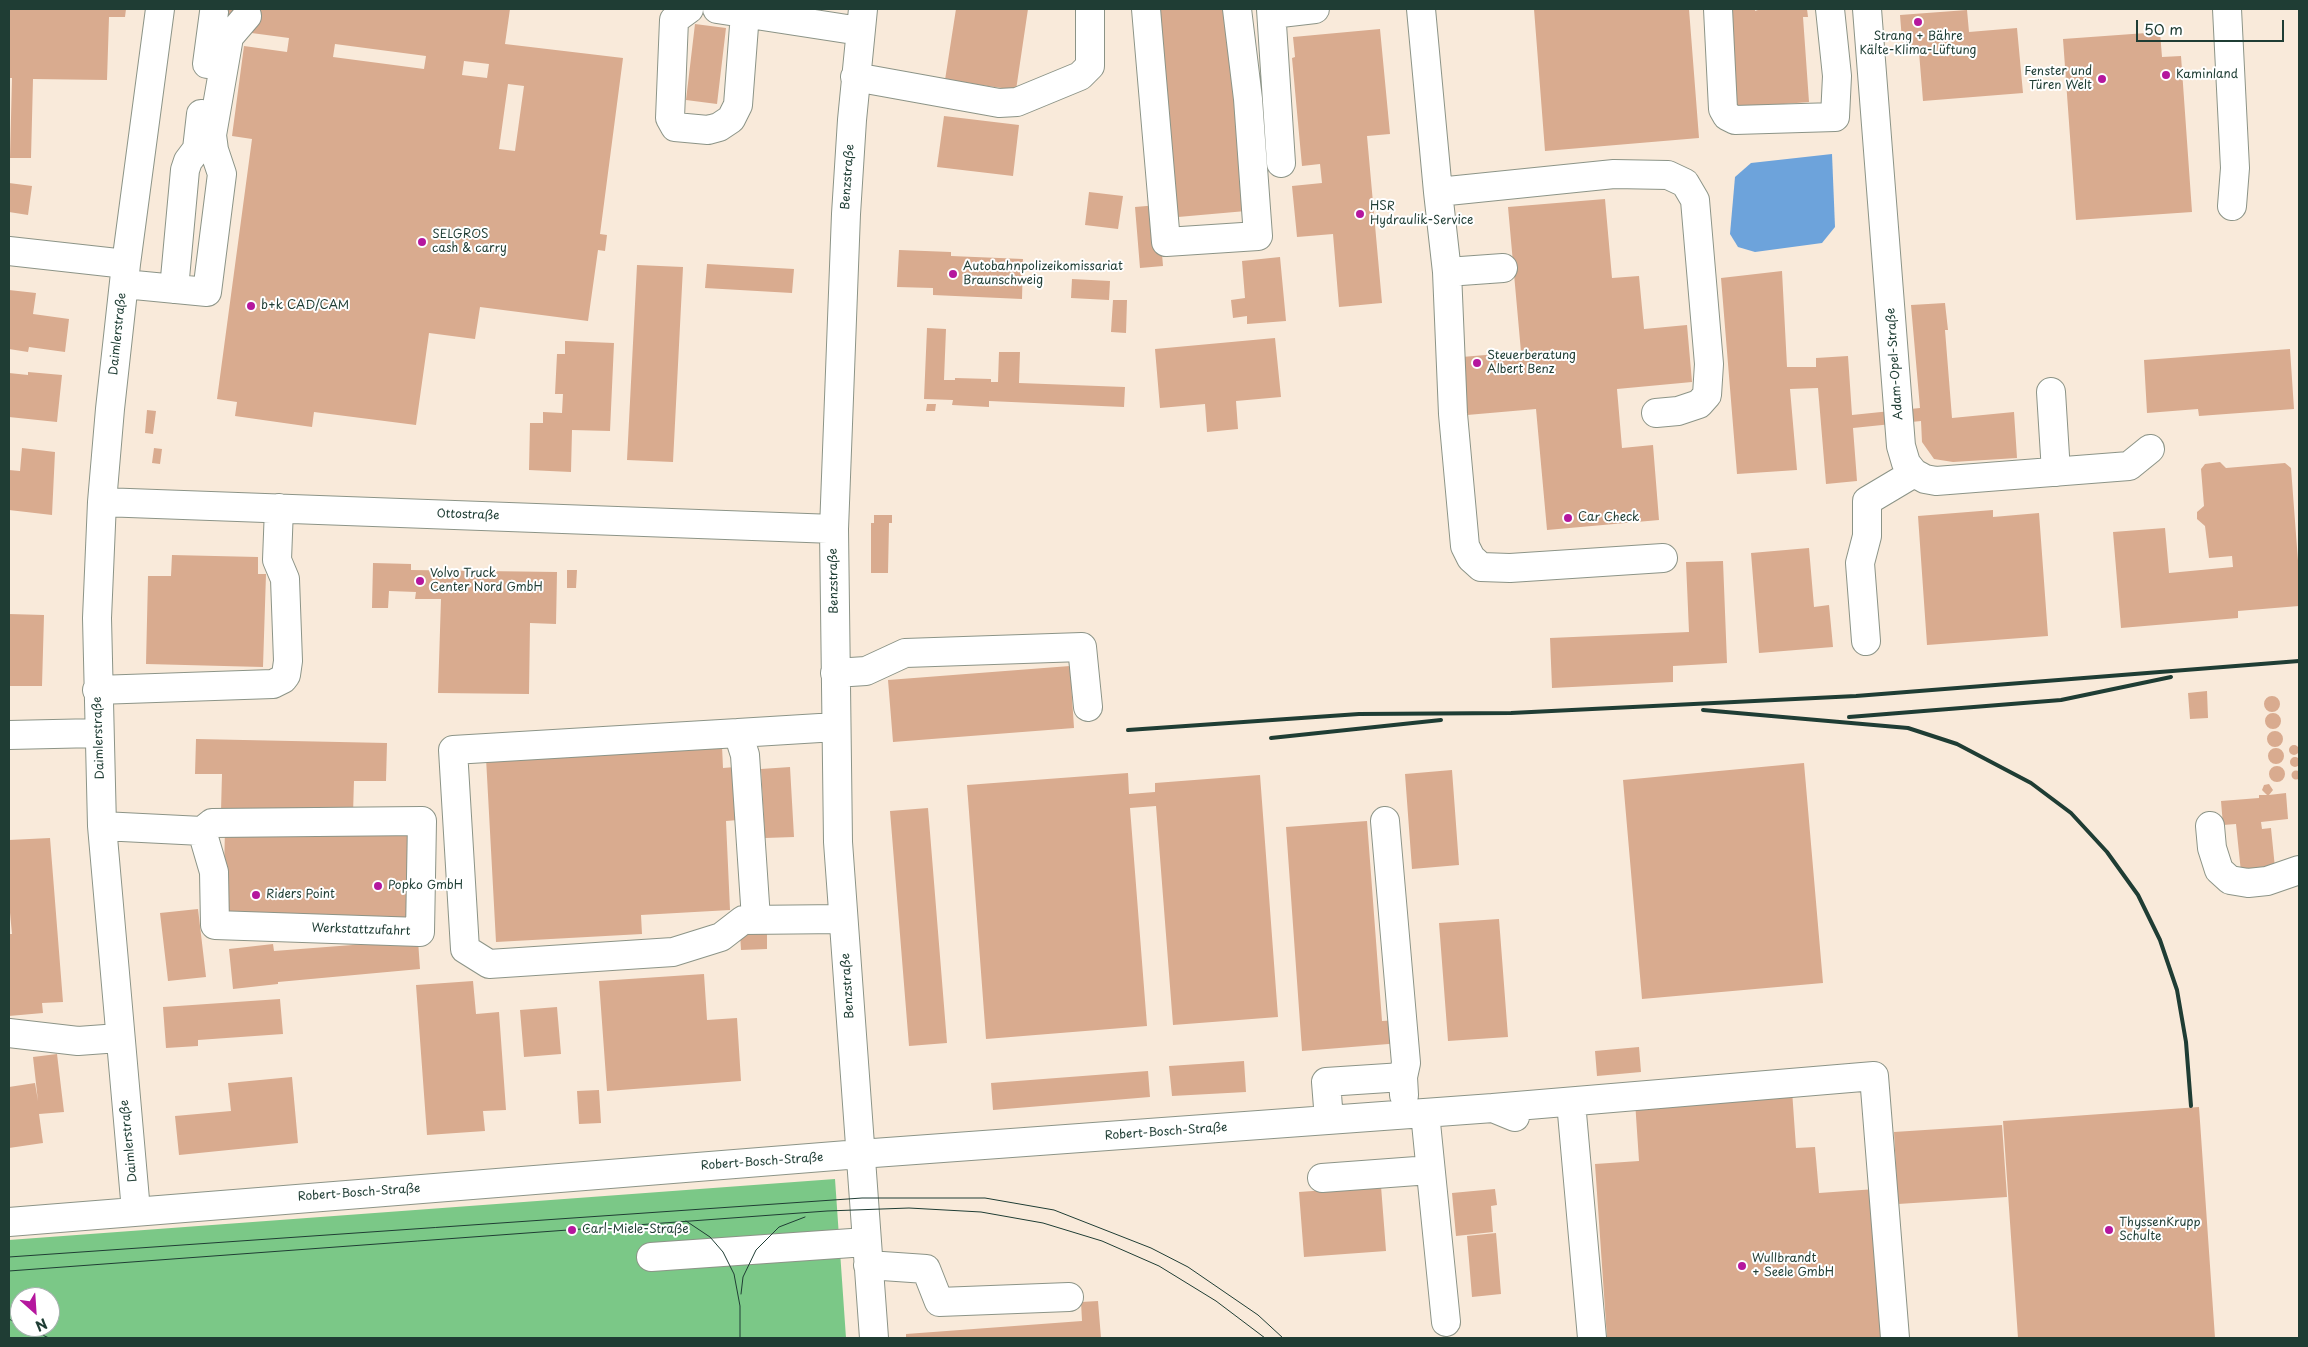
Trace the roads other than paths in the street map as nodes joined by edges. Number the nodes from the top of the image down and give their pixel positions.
1 (160, 9) edge
2 (689, 9) edge
3 (717, 9) edge
4 (1090, 9) edge
5 (1146, 9) edge
6 (1237, 9) edge
7 (1315, 9) edge
8 (1422, 9) edge
9 (1718, 9) edge
10 (1830, 9) edge
11 (1867, 9) edge
12 (2227, 9) edge
13 (214, 12) dead end
14 (746, 12) junction
15 (1272, 12) edge
16 (247, 16) dead end
17 (861, 20) edge
18 (856, 77) junction
19 (1835, 116) junction
20 (1875, 117) junction
21 (1281, 163) dead end
22 (1438, 192) junction
23 (2232, 206) dead end
24 (9, 251) edge
25 (1503, 268) dead end
26 (1447, 272) junction
27 (125, 274) junction
28 (174, 289) junction
29 (2051, 392) dead end
30 (1656, 413) dead end
31 (2150, 450) dead end
32 (2056, 472) junction
33 (1914, 473) junction
34 (102, 502) junction
35 (279, 508) junction
36 (834, 529) junction
37 (1663, 558) dead end
38 (1866, 641) dead end
39 (835, 673) junction
40 (98, 690) junction
41 (1088, 707) dead end
42 (836, 727) junction
43 (98, 733) junction
44 (738, 733) junction
45 (9, 736) edge
46 (1385, 821) dead end
47 (102, 826) junction
48 (2210, 826) dead end
49 (202, 831) junction
50 (2299, 870) edge
51 (843, 918) junction
52 (756, 919) junction
53 (9, 1033) edge
54 (119, 1038) junction
55 (1403, 1077) junction
56 (1571, 1102) junction
57 (1415, 1114) junction
58 (1329, 1120) junction
59 (860, 1154) junction
60 (1430, 1170) junction
61 (1322, 1178) dead end
62 (136, 1211) junction
63 (9, 1222) edge
64 (867, 1253) junction
65 (650, 1257) dead end
66 (1069, 1297) dead end
67 (1446, 1322) dead end
68 (874, 1338) edge
69 (1592, 1338) edge
70 (1895, 1338) edge

1 - 27 street, Daimlerstraße
2 - 14 street
3 - 14 street
4 - 18 street
5 - 6 street
7 - 15 street
8 - 22 street
9 - 19 street
10 - 19 street
11 - 20 street, Adam-Opel-Straße
12 - 23 street
13 - 28 street
14 - 17 street
15 - 21 street
16 - 28 street
17 - 18 street, Benzstraße
18 - 36 street, Benzstraße
19 - 20 street
20 - 33 street, Adam-Opel-Straße
22 - 26 street
22 - 30 street
24 - 27 street
25 - 26 street
26 - 37 street
27 - 28 street
27 - 34 street, Daimlerstraße
29 - 32 street
31 - 32 street
32 - 33 street
33 - 38 street
34 - 35 street, Ottostraße
34 - 40 street, Daimlerstraße
35 - 36 street, Ottostraße
35 - 40 street
36 - 39 street, Benzstraße
39 - 41 street
39 - 42 street, Benzstraße
40 - 43 street, Daimlerstraße
42 - 44 street
42 - 51 street, Benzstraße
43 - 45 street
43 - 47 street, Daimlerstraße
44 - 52 street
44 - 52 street
46 - 55 street
47 - 49 street
47 - 54 street, Daimlerstraße
48 - 50 street
49 - 49 street, Werkstattzufahrt
51 - 52 street
51 - 59 street, Benzstraße
53 - 54 street
54 - 62 street, Daimlerstraße
55 - 57 street
55 - 58 street
56 - 57 street, Robert-Bosch-Straße
56 - 69 street
56 - 70 street, Robert-Bosch-Straße
57 - 58 street, Robert-Bosch-Straße
57 - 60 street
58 - 59 street, Robert-Bosch-Straße
59 - 62 street, Robert-Bosch-Straße
59 - 64 street
60 - 61 street
60 - 67 street
62 - 63 street, Robert-Bosch-Straße
64 - 65 street
64 - 66 street
64 - 68 street

